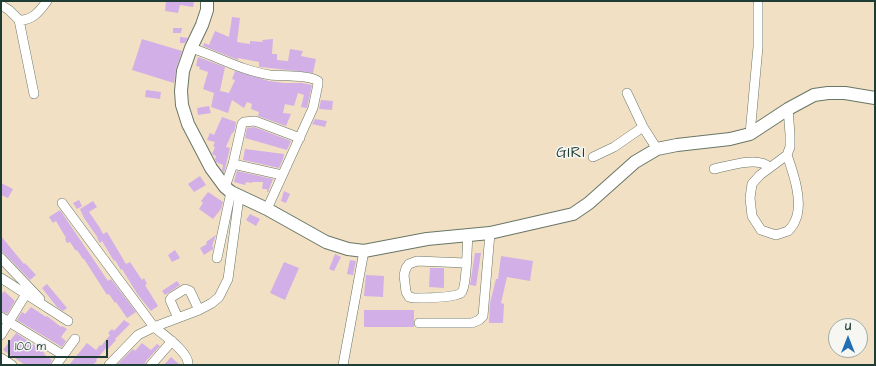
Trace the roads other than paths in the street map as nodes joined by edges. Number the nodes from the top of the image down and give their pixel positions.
1 (46, 1) edge
2 (207, 1) edge
3 (758, 4) dead end
4 (1, 5) edge
5 (19, 20) junction
6 (191, 48) junction
7 (627, 93) dead end
8 (34, 94) dead end
9 (875, 98) edge
10 (788, 109) junction
11 (643, 127) junction
12 (750, 134) junction
13 (300, 138) junction
14 (657, 149) junction
15 (787, 155) junction
16 (593, 156) dead end
17 (233, 164) junction
18 (769, 167) junction
19 (714, 168) dead end
20 (282, 175) junction
21 (232, 192) junction
22 (62, 203) dead end
23 (267, 209) junction
24 (490, 233) junction
25 (468, 234) junction
26 (364, 251) junction
27 (1, 258) edge
28 (217, 258) dead end
29 (466, 263) junction
30 (1, 278) edge
31 (28, 291) junction
32 (199, 310) junction
33 (178, 318) junction
34 (5, 320) edge
35 (68, 321) dead end
36 (419, 323) dead end
37 (154, 327) junction
38 (1, 335) edge
39 (75, 339) dead end
40 (172, 341) junction
41 (63, 355) junction
42 (1, 358) edge
43 (12, 365) edge
44 (56, 365) edge
45 (109, 365) edge
46 (151, 365) edge
47 (188, 365) edge
48 (343, 365) edge

1 - 5 street
2 - 6 main road
3 - 12 street
4 - 5 street
5 - 8 street
6 - 13 street
6 - 21 main road
7 - 11 street
9 - 10 main road
10 - 12 main road
10 - 15 street
11 - 14 street
11 - 16 street
12 - 14 main road
13 - 17 street
13 - 20 street
14 - 24 main road
15 - 18 street
15 - 18 street
17 - 20 street
17 - 21 street
18 - 19 street
20 - 23 street
21 - 23 main road
21 - 28 street
21 - 32 street
22 - 37 street
23 - 26 main road
24 - 25 main road
24 - 36 street
25 - 26 main road
25 - 29 street
26 - 48 street
27 - 31 street
29 - 29 street
30 - 31 street
31 - 34 street
31 - 35 street
32 - 33 street
32 - 33 street
33 - 37 street
34 - 38 street
34 - 41 street
37 - 40 street
37 - 45 street
39 - 41 street
40 - 46 street
40 - 47 street
41 - 44 street
42 - 43 street

